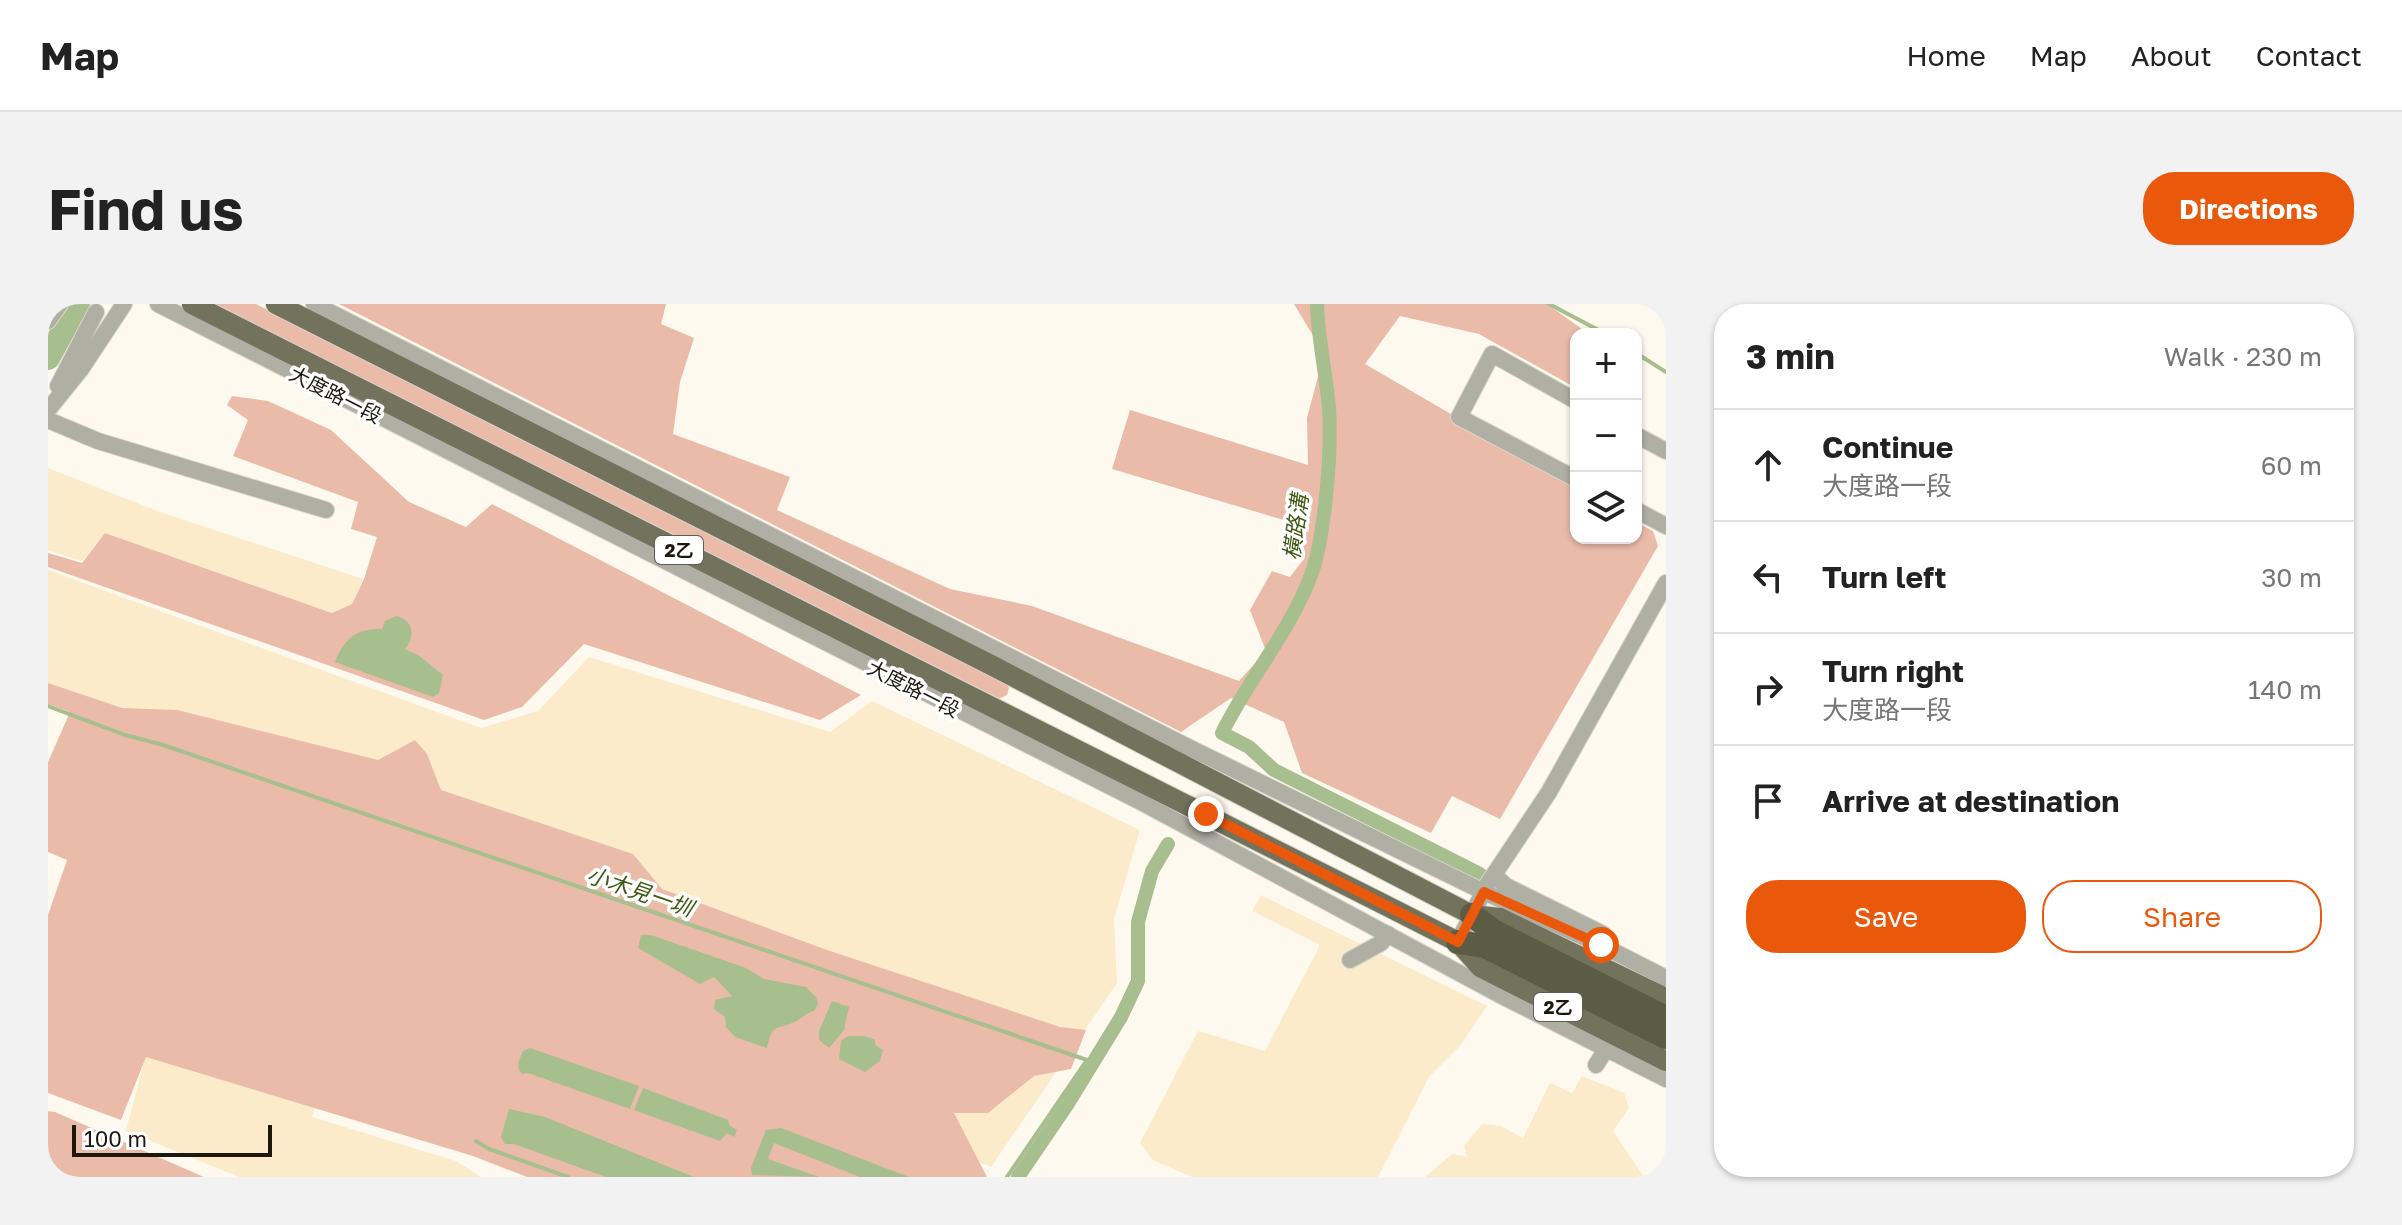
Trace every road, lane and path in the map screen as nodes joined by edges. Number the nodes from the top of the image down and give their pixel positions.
1 (60, 304) edge
2 (124, 304) edge
3 (158, 304) edge
4 (192, 304) edge
5 (276, 304) edge
6 (314, 304) edge
7 (96, 312) dead end
8 (48, 321) edge
9 (1574, 400) edge
10 (48, 408) edge
11 (48, 420) edge
12 (1642, 438) edge
13 (1666, 451) edge
14 (1570, 476) edge
15 (326, 510) dead end
16 (1642, 513) edge
17 (1666, 526) edge
18 (1666, 583) edge
19 (1183, 755) junction
20 (1226, 776) junction
21 (1162, 803) junction
22 (1201, 823) junction
23 (1489, 883) junction
24 (1472, 915) junction
25 (1388, 934) junction
26 (1458, 942) junction
27 (1350, 960) dead end
28 (1666, 964) edge
29 (1666, 978) edge
30 (1577, 983) junction
31 (1666, 998) edge
32 (1666, 1018) edge
33 (1666, 1037) edge
34 (1606, 1049) junction
35 (1666, 1061) edge
36 (1596, 1065) dead end
37 (1666, 1079) edge

1 - 8 street
2 - 10 street
3 - 21 street, 大度路一段
4 - 21 main road, 大度路一段 / 2乙
5 - 19 main road, 2乙
6 - 19 street
7 - 10 street
9 - 14 street
11 - 15 street
12 - 13 street
16 - 17 street
18 - 23 street
19 - 20 main road, 2乙
20 - 23 street
20 - 24 main road, 2乙
21 - 22 main road, 大度路一段 / 2乙
22 - 25 street, 大度路一段
22 - 26 main road, 大度路一段 / 2乙
23 - 24 street
23 - 28 street
23 - 29 street
24 - 26 street
24 - 30 highway
24 - 31 main road, 2乙
25 - 27 street
25 - 34 street, 大度路一段
26 - 30 highway
26 - 35 main road, 大度路一段 / 2乙
30 - 32 highway
30 - 33 highway
34 - 36 street
34 - 37 street, 大度路一段

